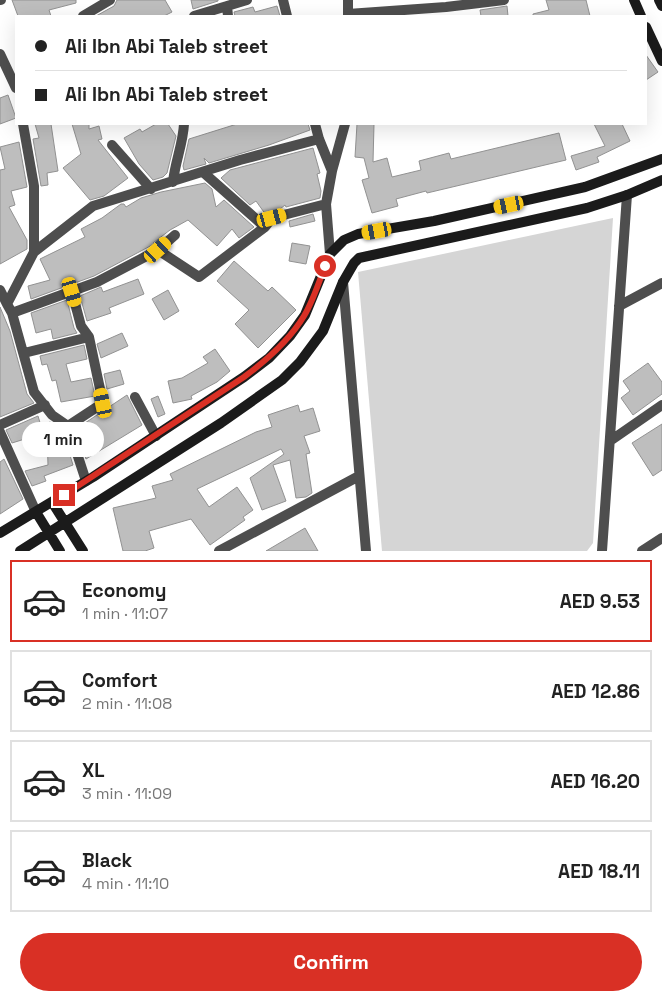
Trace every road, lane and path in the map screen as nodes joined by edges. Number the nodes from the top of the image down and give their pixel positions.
1 (110, 0) edge
2 (247, 0) edge
3 (283, 0) edge
4 (348, 0) edge
5 (504, 0) edge
6 (634, 0) edge
7 (659, 0) edge
8 (662, 6) edge
9 (228, 11) edge
10 (85, 15) edge
11 (201, 15) edge
12 (287, 15) edge
13 (348, 15) edge
14 (641, 15) edge
15 (647, 29) edge
16 (0, 54) edge
17 (662, 61) edge
18 (15, 86) edge
19 (23, 125) edge
20 (184, 125) edge
21 (315, 125) edge
22 (345, 125) edge
23 (319, 139) junction
24 (112, 145) dead end
25 (662, 159) edge
26 (332, 171) junction
27 (204, 173) junction
28 (662, 180) edge
29 (173, 182) junction
30 (151, 189) junction
31 (627, 195) junction
32 (326, 204) junction
33 (265, 227) junction
34 (175, 235) dead end
35 (158, 250) junction
36 (34, 252) junction
37 (330, 254) junction
38 (343, 282) junction
39 (662, 283) edge
40 (0, 290) edge
41 (72, 292) junction
42 (619, 306) junction
43 (10, 309) junction
44 (89, 337) junction
45 (24, 354) junction
46 (134, 397) dead end
47 (45, 405) junction
48 (662, 405) edge
49 (0, 425) edge
50 (68, 426) junction
51 (0, 432) edge
52 (156, 436) junction
53 (610, 441) junction
54 (359, 476) junction
55 (86, 481) junction
56 (52, 502) junction
57 (36, 512) junction
58 (65, 522) junction
59 (0, 533) edge
60 (48, 533) junction
61 (662, 538) edge
62 (20, 551) edge
63 (60, 551) edge
64 (83, 551) edge
65 (219, 551) edge
66 (366, 551) edge
67 (602, 551) edge
68 (642, 551) edge

1 - 10 street
2 - 9 street
3 - 12 street
4 - 13 street
5 - 13 street
6 - 14 main road
7 - 8 main road
9 - 11 street
15 - 17 main road
16 - 18 street
19 - 36 street
20 - 29 street
21 - 23 street
22 - 26 street
23 - 26 street
23 - 27 street
24 - 30 street
25 - 37 main road
26 - 32 street
27 - 29 street
27 - 33 street
28 - 31 main road
29 - 30 street
30 - 36 street
31 - 38 main road
31 - 42 street
32 - 33 street
32 - 37 street
33 - 35 street
34 - 35 street
35 - 41 street
36 - 43 street
37 - 52 main road
38 - 54 street
38 - 58 main road
39 - 42 street
40 - 43 street
41 - 43 street
41 - 44 street
42 - 53 street
43 - 45 street
44 - 45 street
44 - 50 street
45 - 47 street
46 - 52 street
47 - 49 street
47 - 50 street
48 - 53 street
50 - 55 street
51 - 57 street
52 - 55 main road
53 - 67 street
54 - 65 street
54 - 66 street
55 - 56 main road
56 - 57 main road
56 - 58 main road
57 - 59 main road
57 - 60 main road
58 - 60 main road
58 - 64 main road
60 - 62 main road
60 - 63 main road
61 - 68 street

